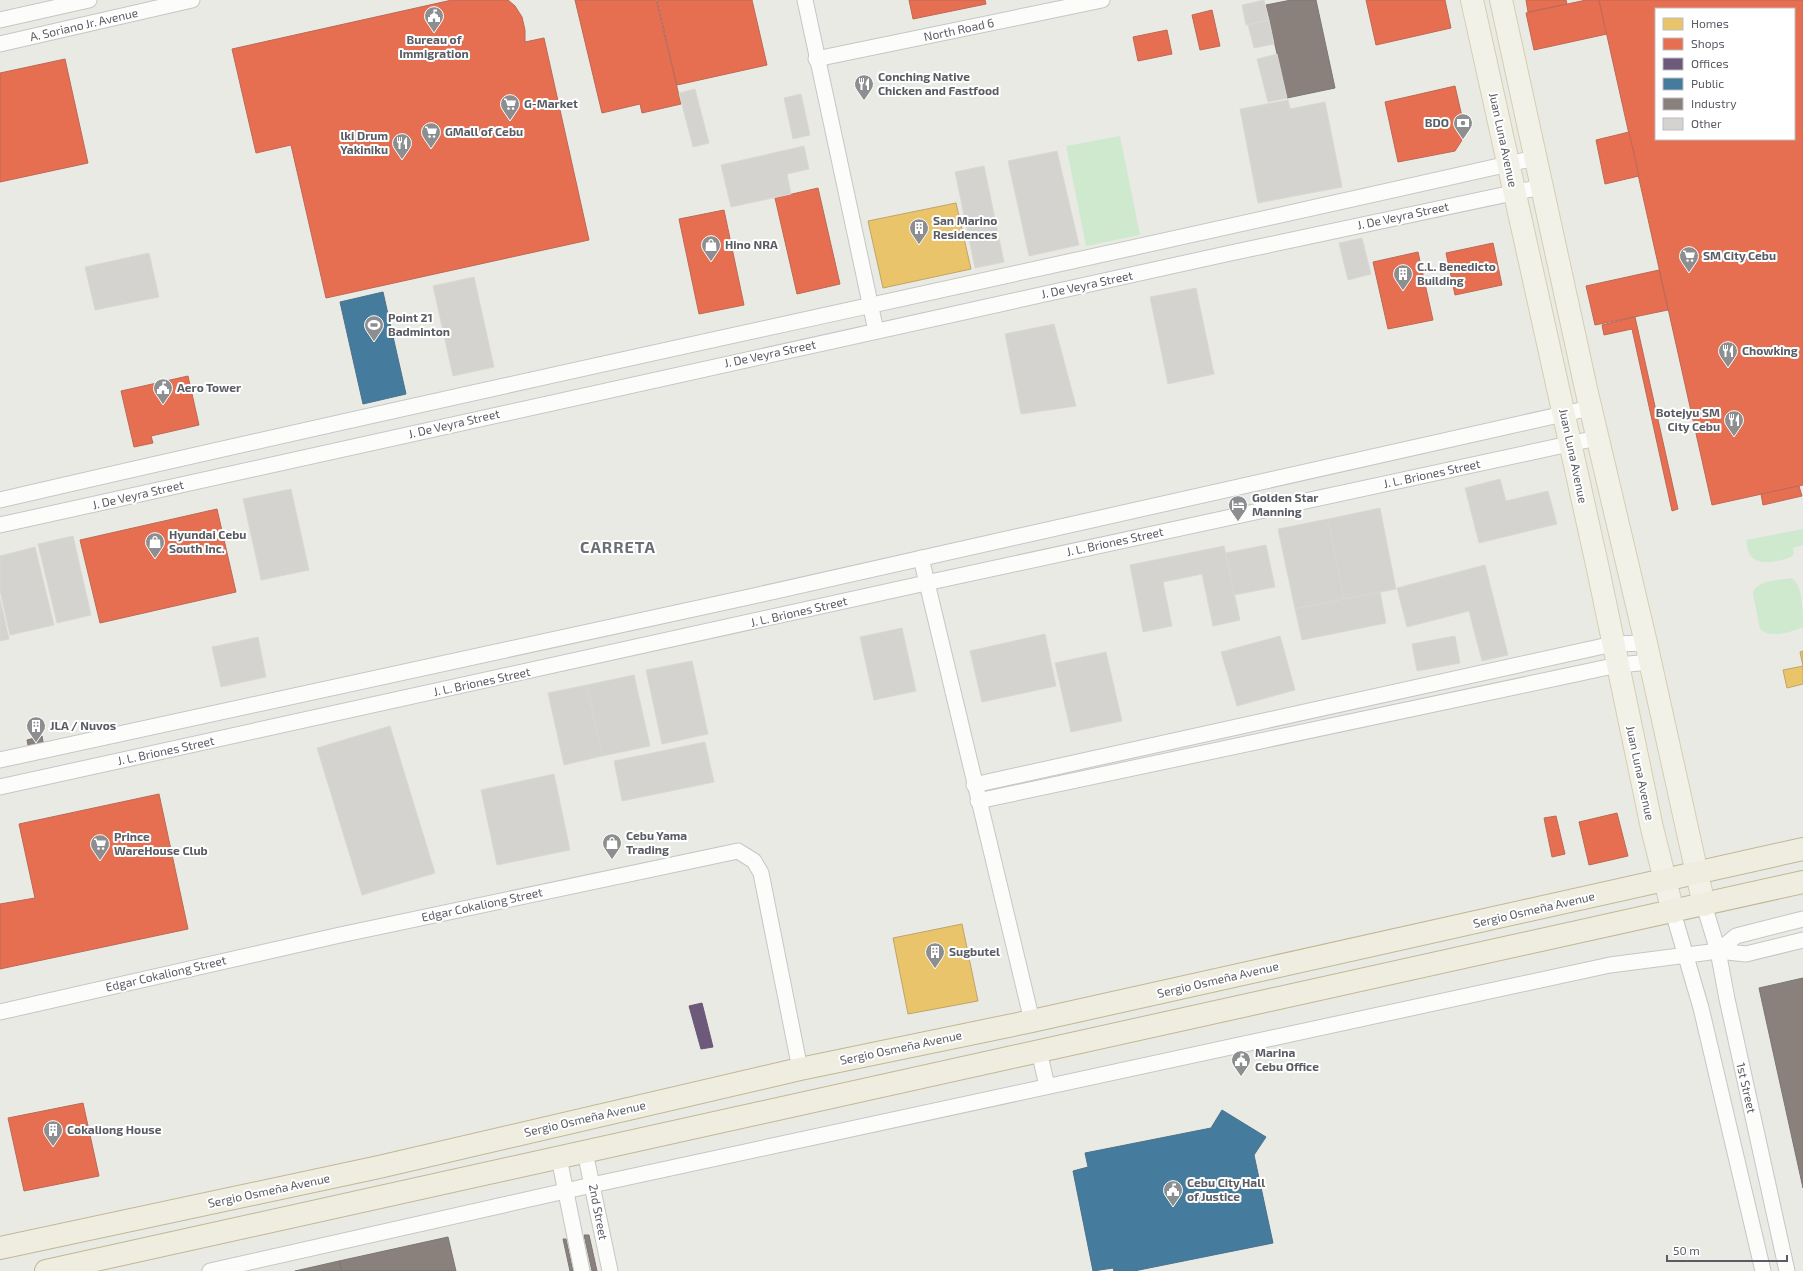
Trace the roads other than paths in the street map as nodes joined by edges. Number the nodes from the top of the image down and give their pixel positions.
1 (89, 0) edge
2 (192, 0) edge
3 (805, 0) edge
4 (1102, 0) edge
5 (1472, 0) edge
6 (1501, 0) edge
7 (0, 20) edge
8 (0, 44) edge
9 (816, 59) junction
10 (1535, 158) junction
11 (1508, 164) junction
12 (1541, 187) junction
13 (1514, 192) junction
14 (1218, 229) junction
15 (1226, 254) junction
16 (870, 306) junction
17 (876, 331) junction
18 (1590, 408) junction
19 (1564, 414) junction
20 (1597, 438) junction
21 (1570, 444) junction
22 (0, 500) edge
23 (0, 525) edge
24 (921, 558) junction
25 (926, 583) junction
26 (595, 630) junction
27 (1648, 652) junction
28 (1615, 654) junction
29 (602, 655) junction
30 (1262, 721) junction
31 (1266, 740) junction
32 (25, 754) junction
33 (0, 760) edge
34 (30, 780) junction
35 (974, 785) junction
36 (0, 787) edge
37 (978, 801) junction
38 (1803, 849) edge
39 (1696, 873) junction
40 (1665, 881) junction
41 (1803, 882) edge
42 (1704, 905) junction
43 (1674, 912) junction
44 (1803, 919) edge
45 (1803, 940) edge
46 (1718, 951) junction
47 (1684, 956) junction
48 (0, 1012) edge
49 (1032, 1021) junction
50 (1039, 1051) junction
51 (800, 1069) junction
52 (1047, 1086) junction
53 (585, 1152) junction
54 (559, 1158) junction
55 (592, 1185) junction
56 (566, 1191) junction
57 (0, 1248) edge
58 (46, 1271) edge
59 (210, 1271) edge
60 (582, 1271) edge
61 (610, 1271) edge
62 (1763, 1271) edge
63 (1787, 1271) edge

1 - 7 street, A. Soriano Jr. Avenue
2 - 8 street, A. Soriano Jr. Avenue
3 - 9 street
4 - 9 street, North Road 6
5 - 11 main road, Juan Luna Avenue
6 - 10 main road
9 - 16 street
10 - 11 street, J. De Veyra Street
10 - 12 main road
11 - 13 main road, Juan Luna Avenue
11 - 14 street, J. De Veyra Street
12 - 13 street, J. De Veyra Street
12 - 18 main road
13 - 15 street, J. De Veyra Street
13 - 19 main road, Juan Luna Avenue
14 - 15 street
14 - 16 street, J. De Veyra Street
15 - 17 street, J. De Veyra Street
16 - 17 street
16 - 22 street, J. De Veyra Street
17 - 23 street, J. De Veyra Street
18 - 19 street
18 - 20 main road
19 - 21 main road, Juan Luna Avenue
19 - 24 street
20 - 21 street, J. L. Briones Street
20 - 27 main road
21 - 25 street, J. L. Briones Street
21 - 28 main road, Juan Luna Avenue
24 - 25 street
24 - 26 street
25 - 29 street, J. L. Briones Street
25 - 35 street
26 - 29 street
26 - 32 street
27 - 28 street
27 - 28 street
27 - 39 main road
28 - 30 street
28 - 31 street
28 - 40 main road, Juan Luna Avenue
29 - 34 street, J. L. Briones Street
30 - 31 street
30 - 35 street
31 - 37 street
32 - 33 street
32 - 34 street
34 - 36 street, J. L. Briones Street
35 - 37 street
37 - 49 street
38 - 39 highway, Sergio Osmeña Avenue
39 - 40 highway, Sergio Osmeña Avenue
39 - 42 main road
40 - 43 main road, Juan Luna Avenue
40 - 49 highway, Sergio Osmeña Avenue
41 - 42 highway
42 - 43 highway
42 - 46 street, 1st Street
43 - 47 street
43 - 50 highway
44 - 46 street
45 - 46 street
46 - 47 street
46 - 63 street, 1st Street
47 - 52 street
47 - 62 street
48 - 51 street, Edgar Cokaliong Street
49 - 51 highway, Sergio Osmeña Avenue
50 - 52 street
50 - 53 highway
51 - 57 highway, Sergio Osmeña Avenue
52 - 55 street
53 - 54 highway
53 - 55 street, 2nd Street
54 - 56 street
54 - 58 highway
55 - 56 street
55 - 61 street, 2nd Street
56 - 59 street
56 - 60 street

